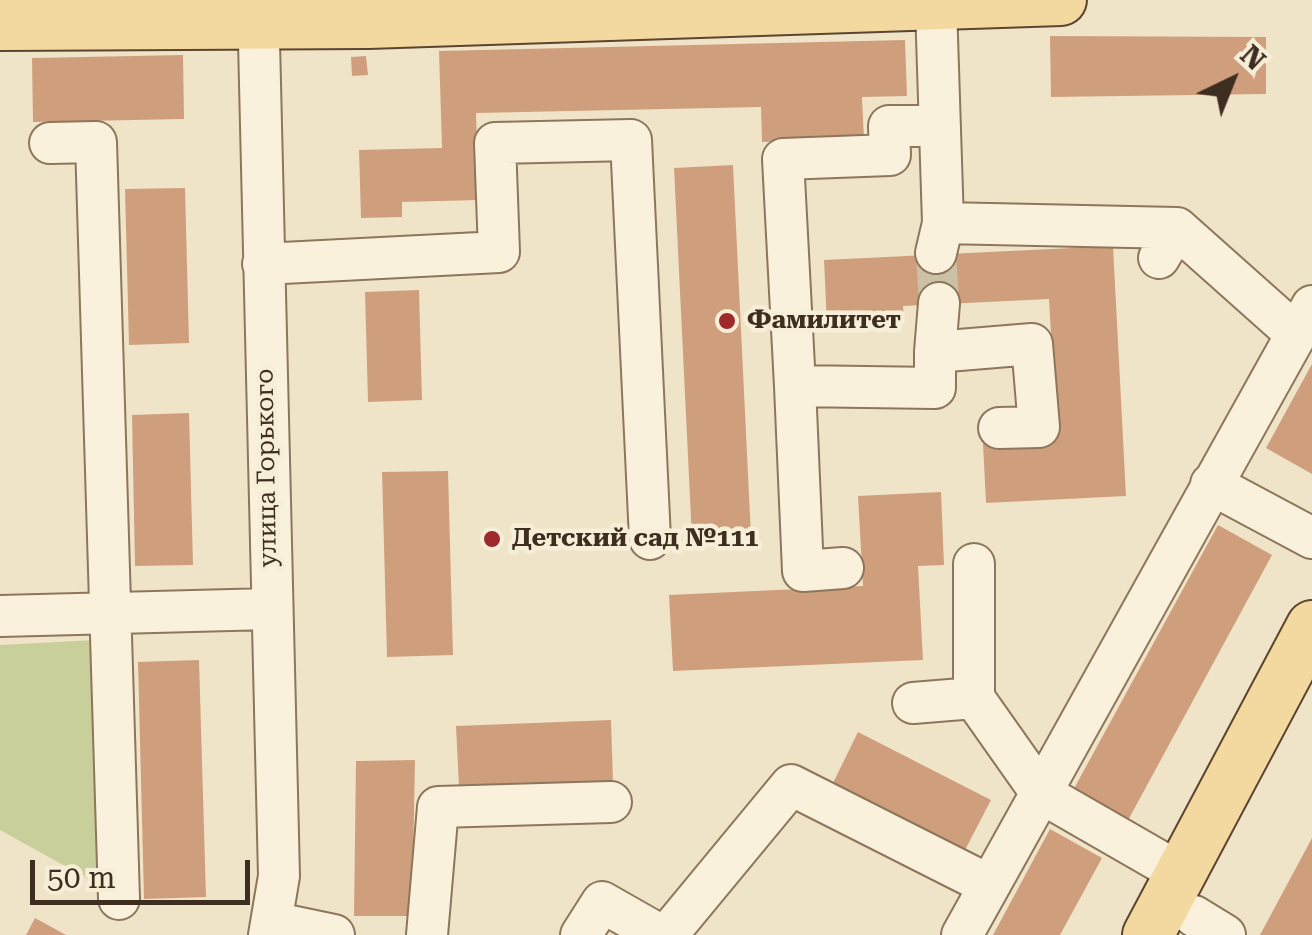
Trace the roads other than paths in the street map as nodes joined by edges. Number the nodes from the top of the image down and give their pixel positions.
1 (1009, 0) edge
2 (1061, 0) edge
3 (936, 6) junction
4 (258, 10) edge
5 (0, 26) edge
6 (940, 126) junction
7 (50, 143) dead end
8 (262, 264) junction
9 (938, 304) tunnel mouth
10 (1304, 320) edge
11 (935, 352) junction
12 (794, 386) junction
13 (999, 428) dead end
14 (1211, 484) junction
15 (1312, 538) edge
16 (650, 539) dead end
17 (974, 564) dead end
18 (843, 568) dead end
19 (270, 609) junction
20 (108, 613) junction
21 (0, 616) edge
22 (1312, 626) edge
23 (1312, 696) edge
24 (974, 698) junction
25 (913, 703) dead end
26 (1041, 793) junction
27 (611, 802) dead end
28 (989, 885) junction
29 (119, 899) dead end
30 (1196, 915) edge
31 (270, 929) edge
32 (334, 935) edge
33 (427, 935) edge
34 (581, 935) edge
35 (664, 935) edge
36 (962, 935) edge
37 (1148, 935) edge

1 - 2 main road
1 - 3 main road
3 - 4 main road
3 - 6 street
4 - 5 main road
4 - 8 street, улица Горького
6 - 10 street
6 - 12 street
7 - 20 street
8 - 16 street
8 - 19 street, улица Горького
9 - 11 street
10 - 14 street
11 - 12 street
11 - 13 street
12 - 18 street
14 - 15 street
14 - 26 street
17 - 24 street
19 - 20 street
19 - 31 street, улица Горького
20 - 21 street
20 - 29 street
22 - 30 main road
23 - 30 main road
24 - 25 street
24 - 26 street
26 - 28 street
26 - 30 street
27 - 33 street
28 - 35 street
28 - 36 street
30 - 37 main road
31 - 32 street
34 - 35 street

